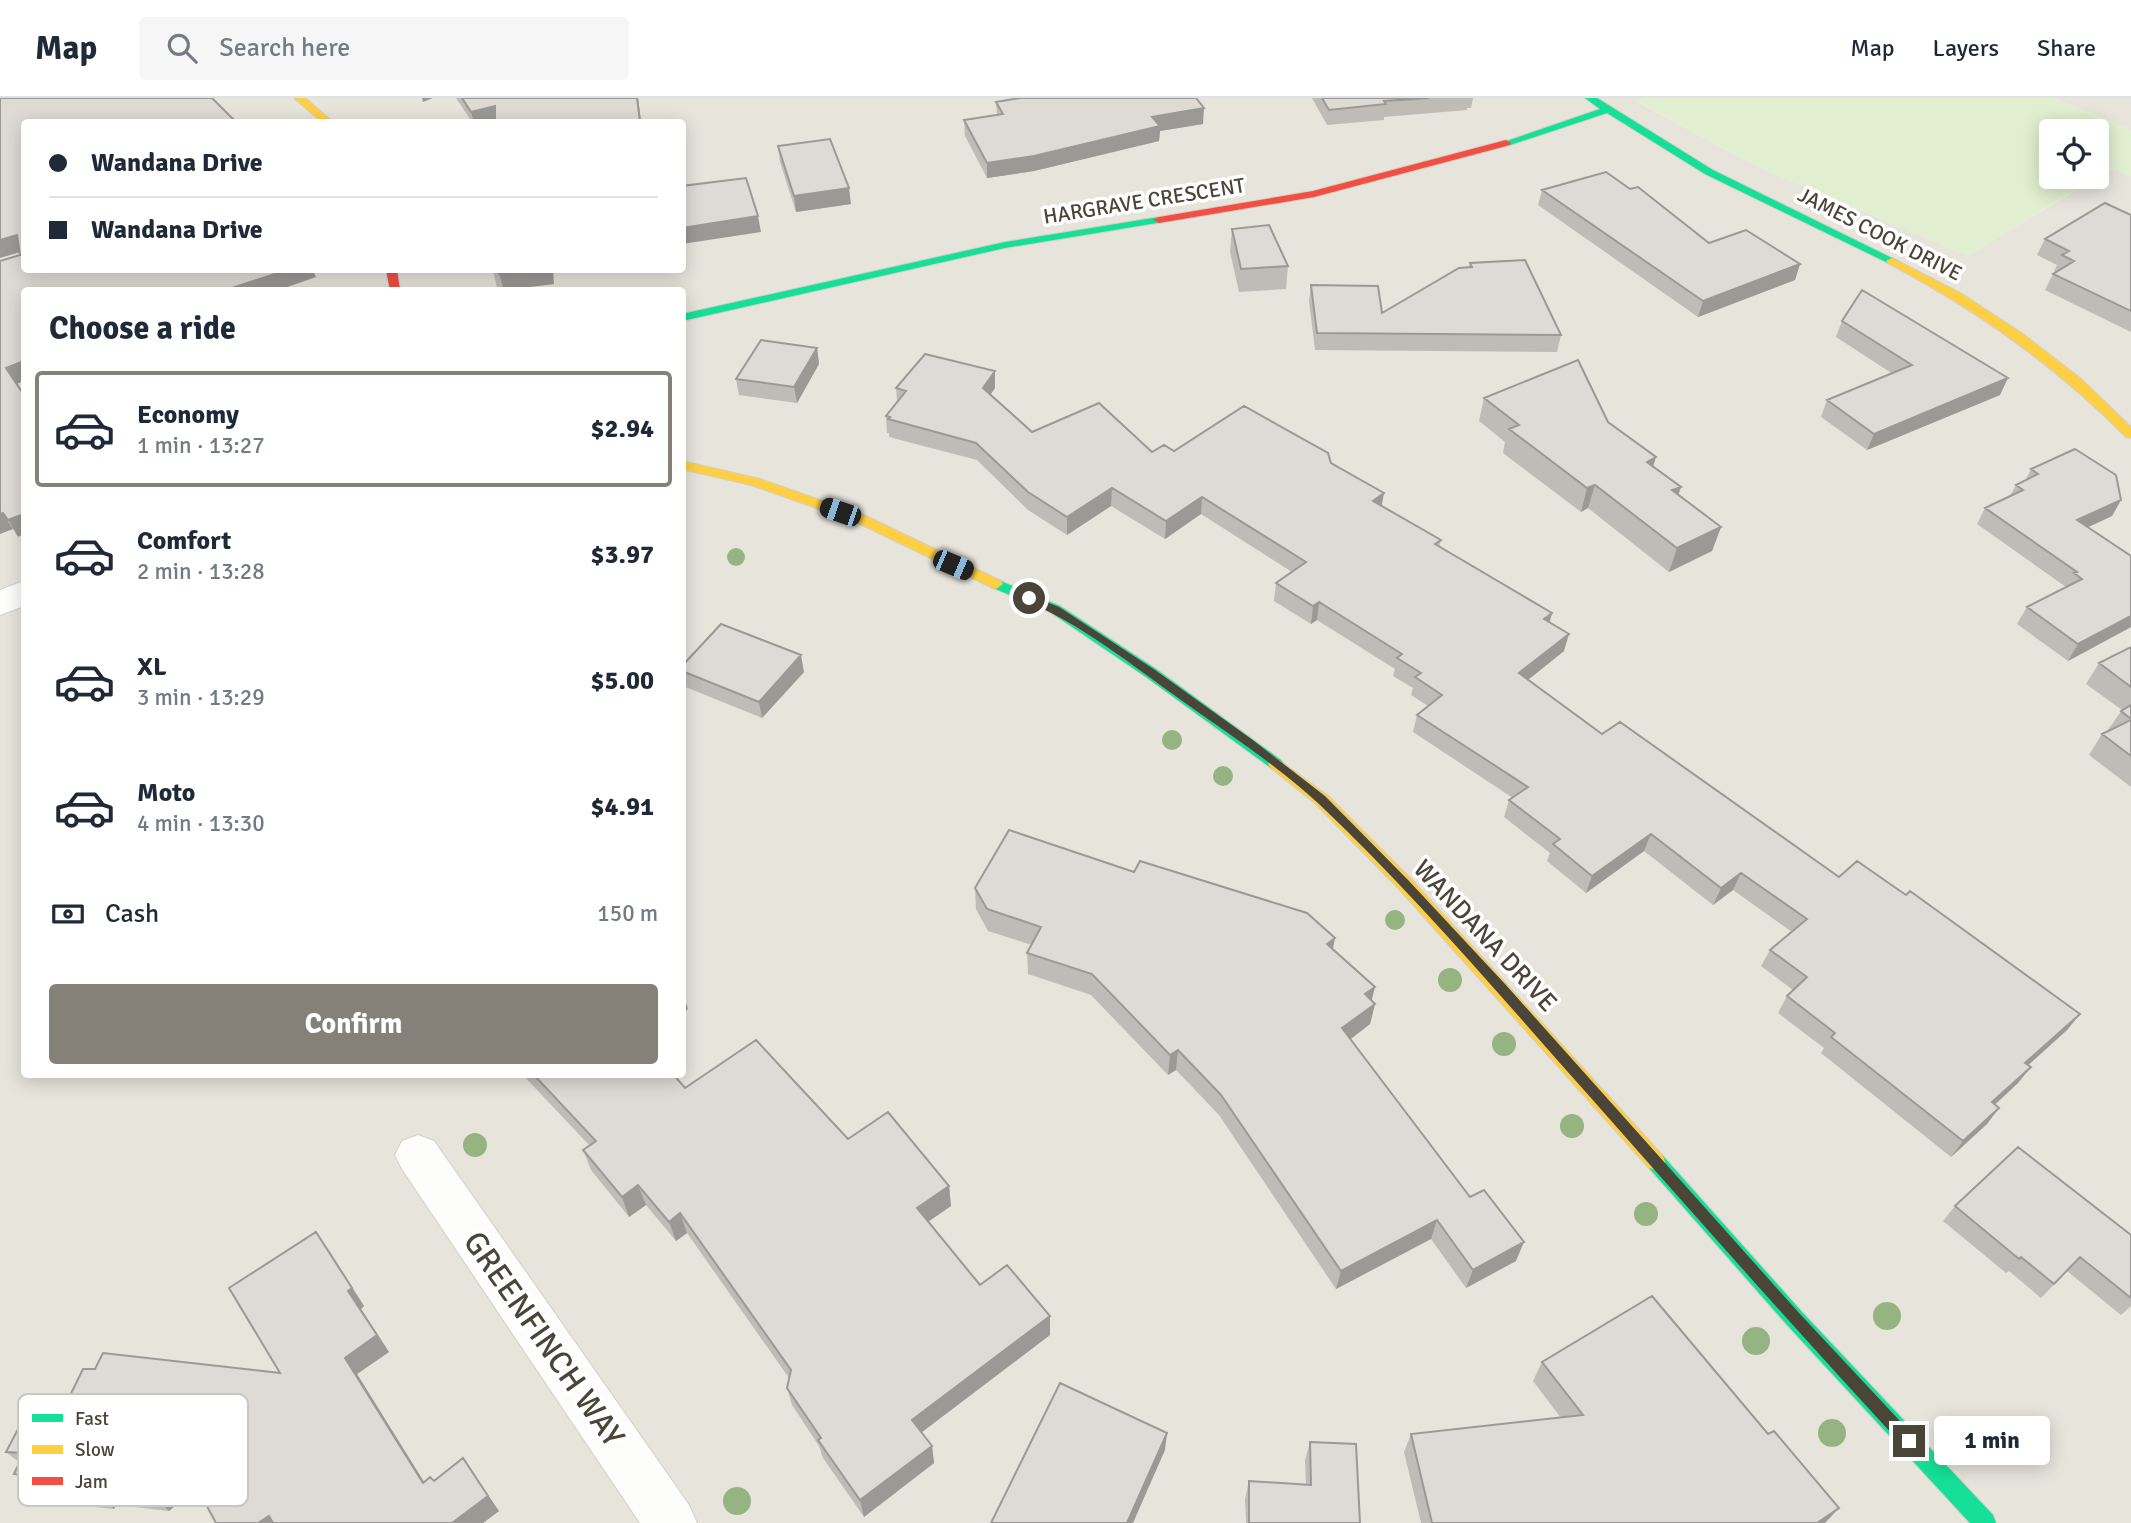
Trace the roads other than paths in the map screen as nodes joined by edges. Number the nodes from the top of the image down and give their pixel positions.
1 (299, 98) edge
2 (1590, 98) edge
3 (1607, 110) junction
4 (324, 119) edge
5 (686, 317) edge
6 (2131, 434) edge
7 (686, 466) edge
8 (21, 594) edge
9 (0, 603) edge
10 (418, 1155) dead end
11 (669, 1522) edge
12 (1985, 1523) edge

1 - 4 street
2 - 3 street, JAMES COOK DRIVE
3 - 5 street, HARGRAVE CRESCENT
3 - 6 street, JAMES COOK DRIVE
7 - 12 street, WANDANA DRIVE
8 - 9 street
10 - 11 street, GREENFINCH WAY

